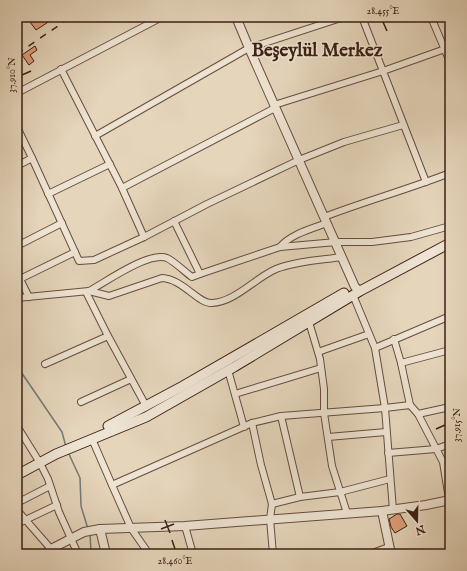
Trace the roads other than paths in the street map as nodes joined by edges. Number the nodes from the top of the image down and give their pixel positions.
1 (21, 17) edge
2 (162, 17) edge
3 (236, 17) edge
4 (344, 17) edge
5 (362, 17) edge
6 (432, 17) edge
7 (17, 20) edge
8 (249, 48) junction
9 (445, 49) junction
10 (450, 62) edge
11 (62, 69) junction
12 (383, 71) junction
13 (17, 93) edge
14 (275, 107) junction
15 (403, 124) junction
16 (17, 127) edge
17 (95, 136) junction
18 (32, 158) junction
19 (299, 160) junction
20 (110, 164) junction
21 (17, 166) edge
22 (450, 173) edge
23 (426, 182) junction
24 (122, 188) junction
25 (48, 194) junction
26 (326, 220) junction
27 (174, 221) junction
28 (62, 223) junction
29 (450, 226) edge
30 (144, 237) junction
31 (450, 237) edge
32 (336, 242) junction
33 (448, 245) edge
34 (17, 246) edge
35 (280, 247) junction
36 (75, 252) junction
37 (342, 257) junction
38 (200, 274) junction
39 (88, 291) junction
40 (356, 291) junction
41 (29, 297) junction
42 (17, 298) edge
43 (450, 316) edge
44 (309, 322) junction
45 (369, 334) junction
46 (108, 336) junction
47 (394, 339) junction
48 (375, 348) junction
49 (450, 350) edge
50 (318, 352) junction
51 (401, 362) junction
52 (46, 364) dead end
53 (226, 367) junction
54 (321, 368) junction
55 (131, 378) junction
56 (235, 394) junction
57 (81, 402) dead end
58 (410, 404) junction
59 (146, 406) junction
60 (450, 407) edge
61 (385, 408) junction
62 (324, 413) junction
63 (418, 414) junction
64 (281, 416) junction
65 (252, 423) junction
66 (244, 427) junction
67 (18, 428) edge
68 (386, 432) junction
69 (91, 437) junction
70 (328, 437) junction
71 (450, 444) edge
72 (436, 449) junction
73 (388, 453) junction
74 (38, 461) junction
75 (17, 468) edge
76 (17, 475) edge
77 (390, 479) junction
78 (112, 485) junction
79 (50, 486) junction
80 (340, 492) junction
81 (300, 497) junction
82 (449, 502) edge
83 (17, 503) edge
84 (272, 504) junction
85 (57, 505) junction
86 (17, 510) edge
87 (382, 510) junction
88 (393, 510) junction
89 (347, 513) junction
90 (270, 519) junction
91 (26, 520) junction
92 (17, 524) edge
93 (185, 526) junction
94 (131, 528) junction
95 (96, 530) junction
96 (71, 538) junction
97 (390, 550) edge
98 (48, 552) edge
99 (78, 554) edge
100 (106, 554) edge
101 (149, 554) edge
102 (193, 554) edge
103 (273, 554) edge
104 (369, 554) edge

1 - 7 street
2 - 11 street
3 - 8 street
4 - 8 street
5 - 12 street
6 - 9 street
8 - 14 street
8 - 17 street
9 - 10 street
9 - 12 street
11 - 13 street
11 - 17 street
12 - 14 street
12 - 15 street
14 - 19 street
14 - 24 street
15 - 19 street
15 - 23 street
16 - 18 street
17 - 20 street
18 - 21 street
18 - 25 street
19 - 26 street
19 - 27 street
20 - 24 street
20 - 25 street
22 - 23 street
23 - 26 street
24 - 30 street
25 - 28 street
26 - 32 street
26 - 35 street
27 - 30 street
27 - 38 street
28 - 34 street
28 - 36 street
29 - 32 street
30 - 36 street
31 - 40 main road
32 - 35 street
32 - 37 street
33 - 40 main road
35 - 38 street
36 - 41 street
37 - 39 street
37 - 40 street
38 - 39 street
39 - 41 street
39 - 46 street
40 - 44 main road
40 - 45 street
40 - 53 main road
41 - 42 street
43 - 47 street
44 - 50 street
44 - 53 main road
45 - 48 street
45 - 50 street
46 - 52 street
46 - 55 street
47 - 48 street
47 - 51 street
48 - 61 street
49 - 51 street
50 - 54 street
51 - 58 street
53 - 56 street
53 - 59 main road
53 - 69 main road
54 - 56 street
54 - 62 street
55 - 57 street
55 - 59 street
56 - 66 street
58 - 61 street
58 - 63 street
59 - 69 main road
60 - 63 street
61 - 62 street
61 - 68 street
62 - 64 street
62 - 70 street
63 - 72 street
64 - 65 street
64 - 81 street
65 - 66 street
65 - 84 street
66 - 78 street
67 - 74 street
68 - 70 street
68 - 73 street
69 - 74 main road
69 - 78 street
70 - 80 street
71 - 72 street
72 - 73 street
72 - 82 street
73 - 77 street
74 - 75 main road
74 - 76 main road
74 - 79 street
77 - 80 street
77 - 88 street
78 - 94 street
79 - 83 street
79 - 85 street
80 - 81 street
80 - 89 street
81 - 84 street
82 - 88 street
84 - 90 street
85 - 91 street
85 - 96 street
86 - 91 street
87 - 88 street
87 - 89 street
87 - 97 street
89 - 90 street
90 - 93 street
90 - 103 street
91 - 92 street
91 - 98 street
93 - 94 street
93 - 102 street
94 - 95 street
94 - 101 street
95 - 96 street
95 - 100 street
96 - 98 street
96 - 99 street
97 - 104 street

